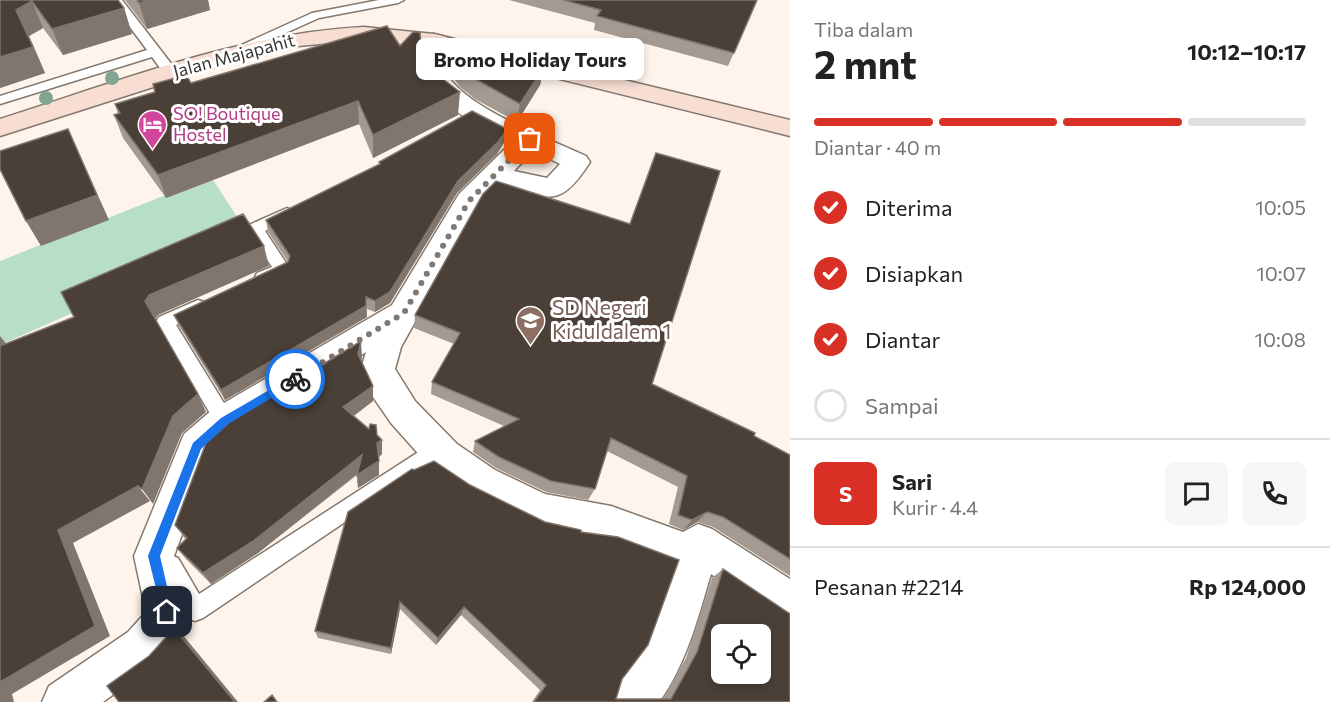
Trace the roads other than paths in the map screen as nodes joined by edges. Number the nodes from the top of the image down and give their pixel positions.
1 (116, 0) edge
2 (398, 0) edge
3 (434, 41) junction
4 (155, 52) junction
5 (217, 59) junction
6 (171, 74) junction
7 (0, 100) edge
8 (0, 128) edge
9 (790, 128) edge
10 (530, 139) junction
11 (493, 176) junction
12 (304, 205) edge
13 (250, 283) edge
14 (218, 298) edge
15 (404, 313) junction
16 (225, 421) junction
17 (437, 449) junction
18 (158, 546) junction
19 (696, 556) junction
20 (790, 603) edge
21 (65, 702) edge
22 (632, 702) edge

1 - 4 lane
2 - 5 lane
3 - 5 street, Jalan Majapahit
3 - 9 street, Jalan Majapahit
3 - 10 street
4 - 6 lane
4 - 7 lane
5 - 6 street, Jalan Majapahit
6 - 8 street, Jalan Majapahit
10 - 11 street
10 - 11 street
11 - 15 street
12 - 13 lane
14 - 16 lane
15 - 16 street
15 - 17 street
16 - 18 street
17 - 18 lane
17 - 19 street
18 - 21 street
19 - 20 street
19 - 22 street

